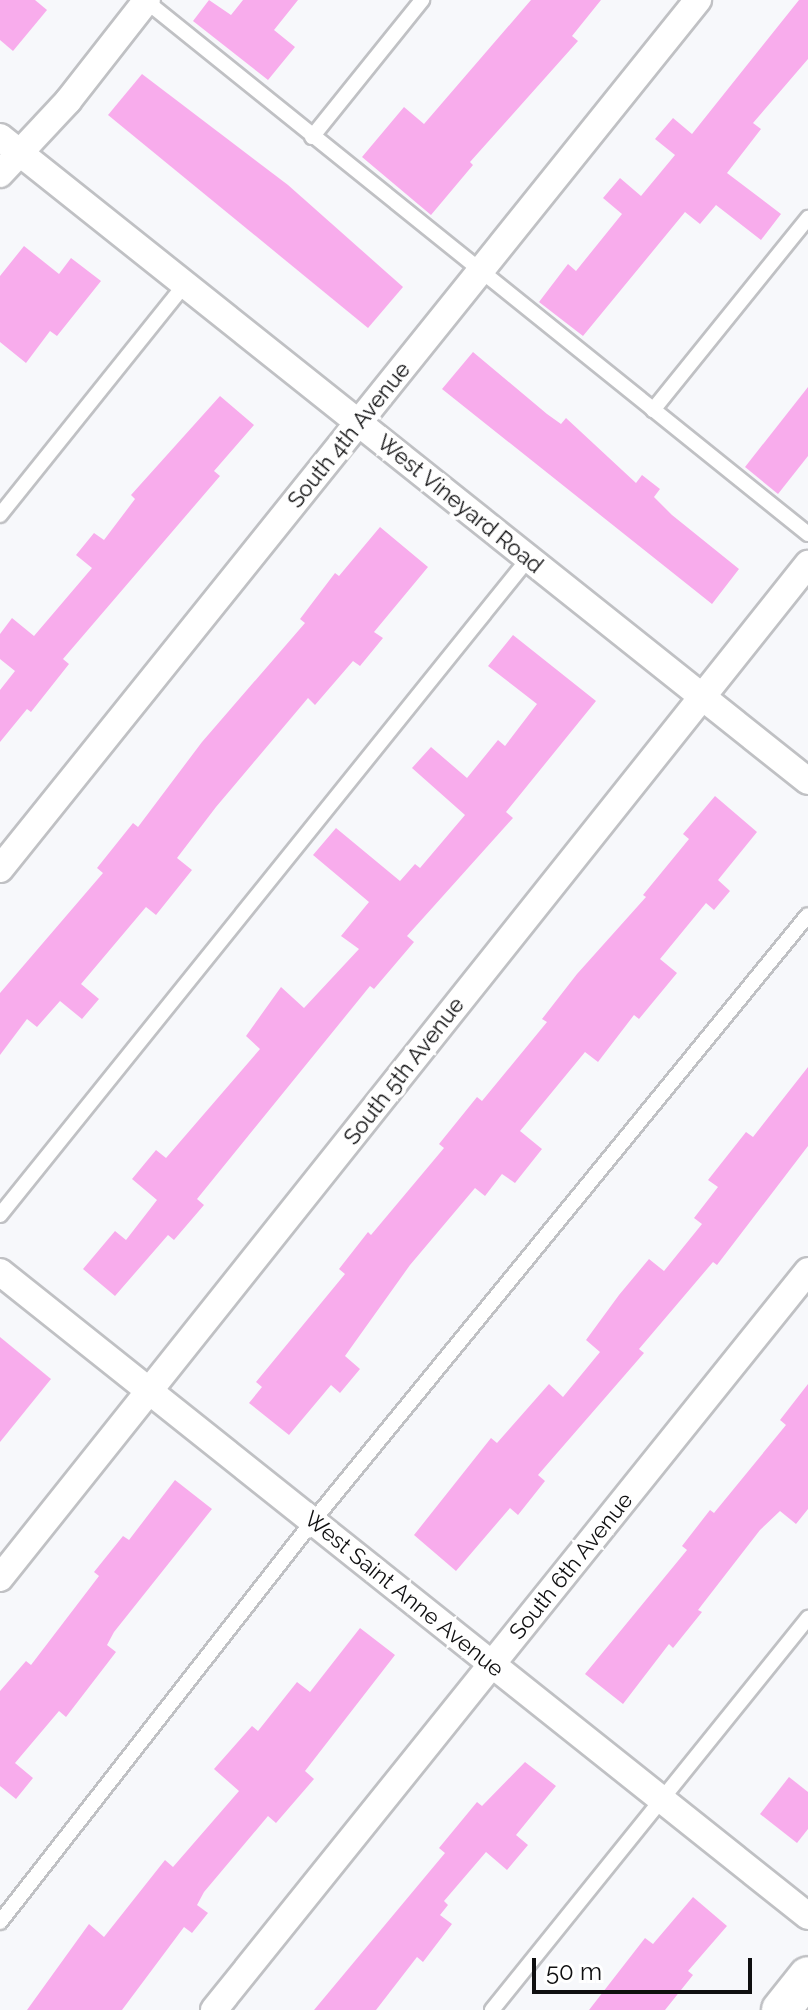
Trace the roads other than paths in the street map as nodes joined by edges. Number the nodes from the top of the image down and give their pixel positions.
1 (422, 0) edge
2 (698, 0) edge
3 (147, 1) edge
4 (312, 137) junction
5 (10, 144) edge
6 (0, 174) edge
7 (808, 218) edge
8 (480, 272) junction
9 (185, 284) junction
10 (653, 410) junction
11 (359, 423) junction
12 (0, 515) edge
13 (808, 534) edge
14 (528, 559) junction
15 (808, 564) edge
16 (702, 696) junction
17 (808, 781) edge
18 (0, 869) edge
19 (808, 915) edge
20 (0, 1215) edge
21 (808, 1271) edge
22 (0, 1272) edge
23 (152, 1392) junction
24 (313, 1521) junction
25 (0, 1578) edge
26 (808, 1618) edge
27 (492, 1664) junction
28 (664, 1801) junction
29 (808, 1916) edge
30 (0, 1922) edge
31 (808, 1976) edge
32 (214, 2010) edge
33 (492, 2010) edge
34 (781, 2010) edge

1 - 4 lane
2 - 8 street, South 4th Avenue
3 - 4 lane
3 - 5 street
4 - 8 lane
5 - 6 street
5 - 9 street, West Vineyard Road
7 - 10 lane
8 - 10 lane
8 - 11 street, South 4th Avenue
9 - 11 street, West Vineyard Road
9 - 12 lane
10 - 13 lane
11 - 14 street, West Vineyard Road
11 - 18 street, South 4th Avenue
14 - 16 street, West Vineyard Road
14 - 20 lane
15 - 16 street, South 5th Avenue
16 - 17 street, West Vineyard Road
16 - 23 street, South 5th Avenue
19 - 24 lane
21 - 27 street, South 6th Avenue
22 - 23 street, West Saint Anne Avenue
23 - 24 street, West Saint Anne Avenue
23 - 25 street, South 5th Avenue
24 - 27 street, West Saint Anne Avenue
24 - 30 lane
26 - 28 lane
27 - 28 street, West Saint Anne Avenue
27 - 32 street, South 6th Avenue
28 - 29 street, West Saint Anne Avenue
28 - 33 lane
31 - 34 main road

